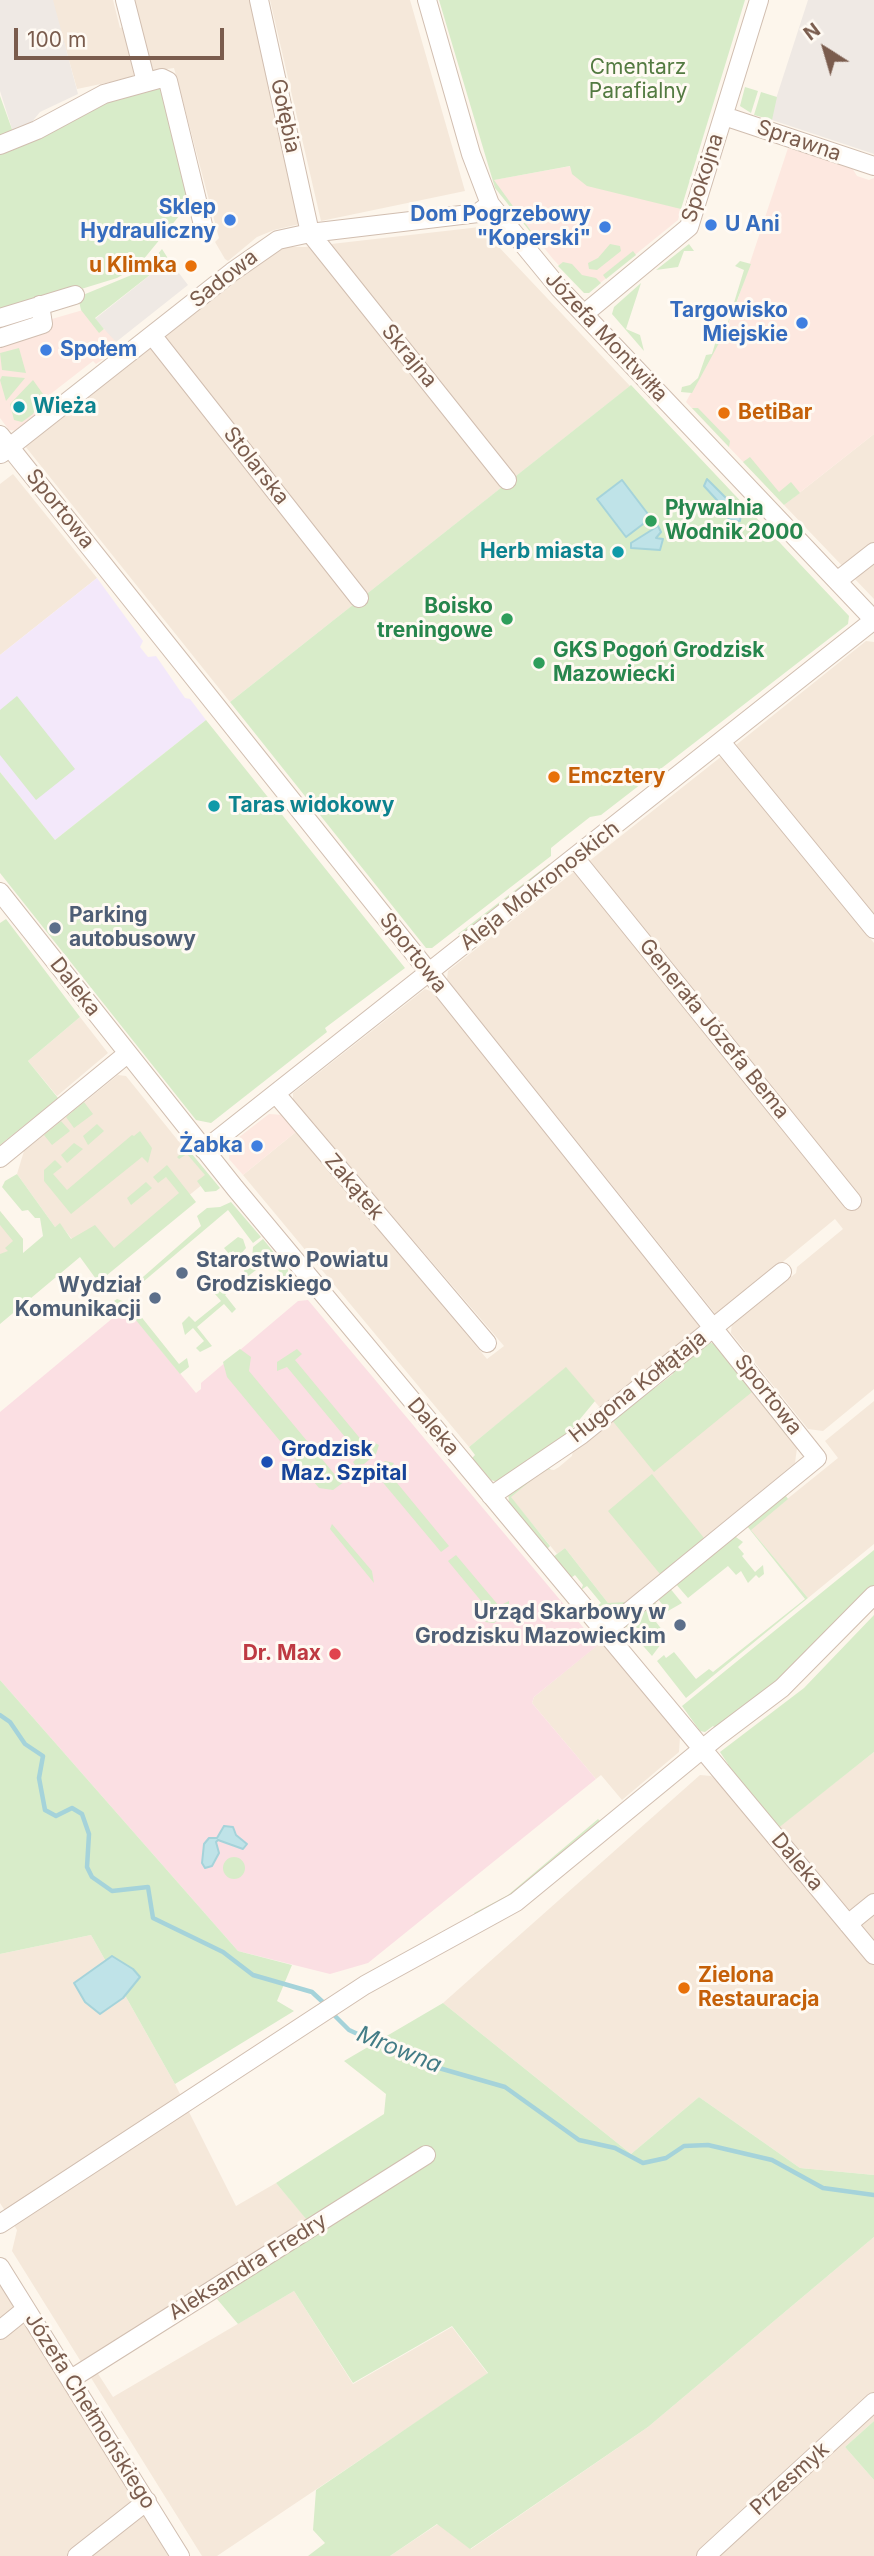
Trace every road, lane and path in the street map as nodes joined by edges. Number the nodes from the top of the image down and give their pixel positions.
1 (124, 0) edge
2 (259, 0) edge
3 (426, 0) edge
4 (758, 0) edge
5 (146, 82) junction
6 (724, 116) junction
7 (0, 145) edge
8 (874, 166) edge
9 (490, 204) junction
10 (203, 225) dead end
11 (310, 233) junction
12 (75, 295) dead end
13 (40, 305) junction
14 (584, 314) junction
15 (0, 318) edge
16 (152, 335) junction
17 (0, 338) edge
18 (3, 445) edge
19 (507, 480) dead end
20 (874, 552) edge
21 (837, 581) junction
22 (359, 598) dead end
23 (874, 620) edge
24 (721, 742) junction
25 (575, 858) junction
26 (0, 892) edge
27 (874, 929) edge
28 (429, 974) junction
29 (127, 1054) junction
30 (276, 1094) junction
31 (204, 1150) junction
32 (0, 1158) edge
33 (852, 1201) dead end
34 (782, 1272) dead end
35 (715, 1327) junction
36 (487, 1343) dead end
37 (491, 1496) junction
38 (874, 1595) edge
39 (604, 1632) junction
40 (702, 1750) junction
41 (874, 1903) edge
42 (848, 1924) junction
43 (874, 1955) edge
44 (426, 2155) dead end
45 (0, 2224) edge
46 (0, 2267) edge
47 (26, 2309) junction
48 (0, 2330) edge
49 (71, 2379) junction
50 (874, 2402) edge
51 (147, 2501) junction
52 (77, 2556) edge
53 (180, 2556) edge
54 (706, 2556) edge

1 - 5 street
2 - 11 street, Gołębia
3 - 9 street, Józefa Montwiłła
4 - 6 street, Spokojna
5 - 7 street
5 - 10 street
6 - 8 street, Sprawna
6 - 14 street, Spokojna
9 - 11 street, Sadowa
9 - 14 street, Józefa Montwiłła
11 - 16 street, Sadowa
11 - 19 street, Skrajna
12 - 13 street
13 - 15 street
13 - 17 street
14 - 21 street, Józefa Montwiłła
16 - 18 street, Sadowa
16 - 22 street, Stolarska
18 - 28 street, Sportowa
20 - 21 street
21 - 23 street, Józefa Montwiłła
23 - 24 street, Aleja Mokronoskich
24 - 25 street, Aleja Mokronoskich
24 - 27 street
25 - 28 street, Aleja Mokronoskich
25 - 33 street, Generała Józefa Bema
26 - 29 street, Daleka
28 - 30 street, Aleja Mokronoskich
28 - 35 street, Sportowa
29 - 31 street, Daleka
29 - 32 street
30 - 31 street, Aleja Mokronoskich
30 - 36 street, Zakątek
31 - 37 street, Daleka
34 - 35 street, Hugona Kołłątaja
35 - 37 street, Hugona Kołłątaja
35 - 39 street, Sportowa
37 - 39 street, Daleka
38 - 40 street
39 - 40 street, Daleka
40 - 42 street, Daleka
40 - 45 street
41 - 42 street
42 - 43 street, Daleka
44 - 49 street, Aleksandra Fredry
46 - 47 street, Józefa Chełmońskiego
47 - 48 street
47 - 49 street, Józefa Chełmońskiego
49 - 51 street, Józefa Chełmońskiego
50 - 54 street, Przesmyk
51 - 52 street
51 - 53 street, Józefa Chełmońskiego

